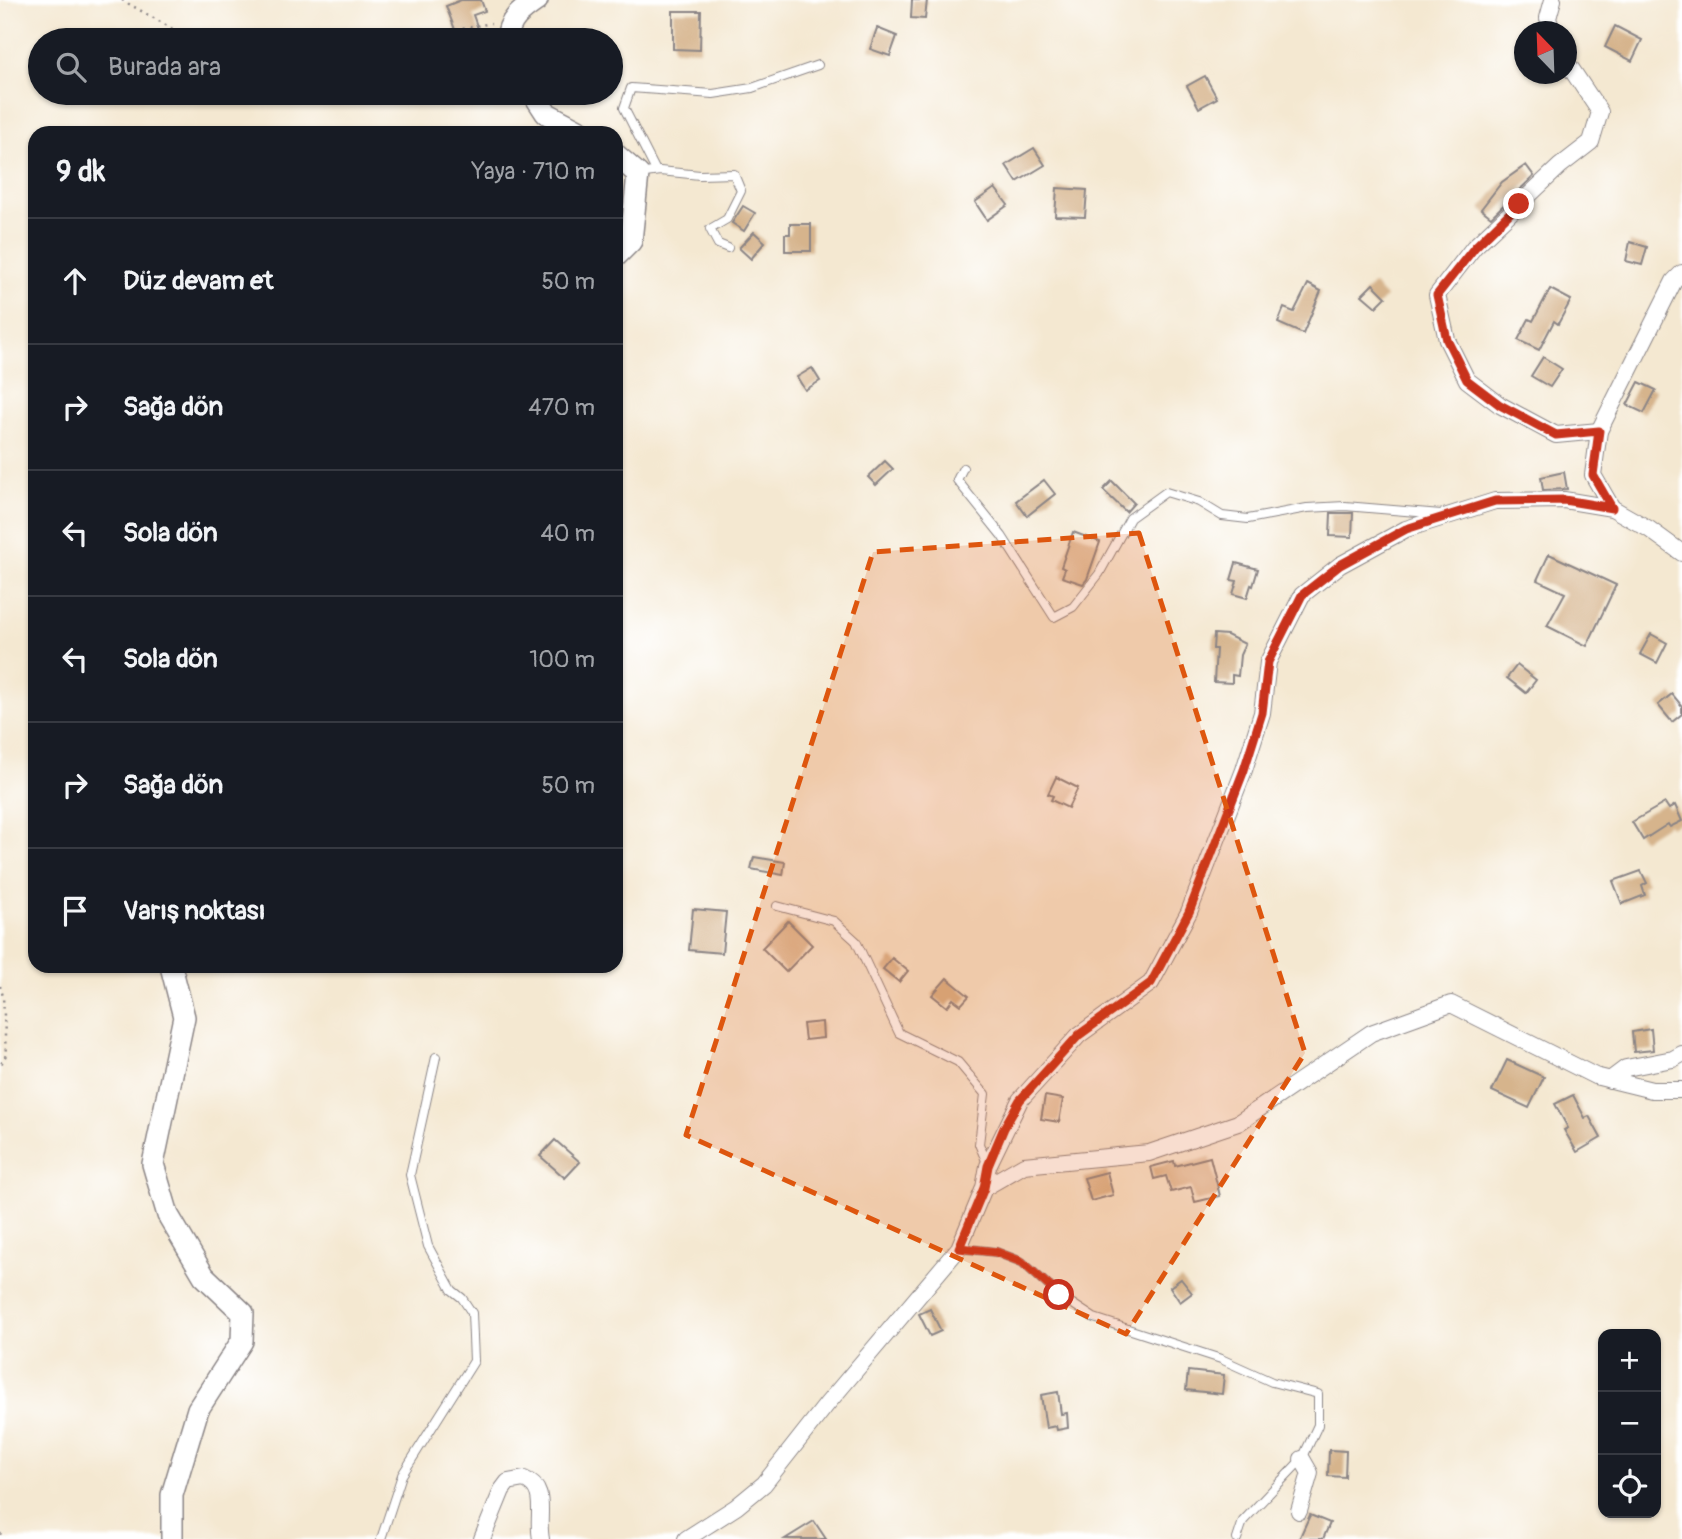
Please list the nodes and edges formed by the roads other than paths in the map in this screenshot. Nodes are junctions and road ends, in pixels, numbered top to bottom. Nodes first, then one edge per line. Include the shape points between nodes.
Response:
1 (537, 0) edge
2 (1552, 0) edge
3 (1549, 21) edge
4 (510, 28) edge
5 (818, 65) dead end
6 (1577, 78) edge
7 (541, 105) edge
8 (571, 126) edge
9 (623, 159) edge
10 (647, 172) junction
11 (729, 248) dead end
12 (623, 249) edge
13 (1682, 273) edge
14 (1599, 431) junction
15 (963, 468) dead end
16 (1612, 508) junction
17 (1451, 515) junction
18 (1682, 553) edge
19 (777, 906) dead end
20 (173, 973) edge
21 (1682, 1054) edge
22 (436, 1057) dead end
23 (1610, 1080) junction
24 (1682, 1090) edge
25 (988, 1166) junction
26 (984, 1188) junction
27 (959, 1248) junction
28 (1302, 1459) junction
29 (1299, 1511) dead end
30 (172, 1539) edge
31 (381, 1539) edge
32 (482, 1539) edge
33 (541, 1539) edge
34 (686, 1539) edge
35 (1237, 1539) edge

1 - 4 street via 521,11
2 - 3 street
5 - 10 lane via 752,88 713,94 631,88 624,108
6 - 14 street via 1600,112 1591,142 1475,247 1437,295 1447,340 1467,380 1500,405 1556,435
7 - 8 street via 546,113
9 - 10 street
10 - 11 lane via 734,174 741,191 727,219 710,229 718,244
10 - 12 street via 631,241
13 - 14 street
14 - 16 street via 1593,475
15 - 17 lane via 957,480 1002,536 1054,617 1073,607 1099,574 1130,518 1166,492 1199,502 1222,516 1248,519 1345,506
16 - 17 street via 1564,500 1495,501
16 - 18 street
17 - 25 street via 1406,529 1340,565 1302,595 1268,662 1262,713 1244,770 1189,912 1151,983 1079,1035 1020,1100
19 - 25 lane via 834,921 856,941 899,1033 958,1062 985,1094 979,1144
20 - 30 street via 184,1017 153,1164 168,1215 204,1276 243,1312 242,1341 198,1409 172,1495
21 - 23 street via 1626,1068
22 - 31 lane via 410,1175 428,1246 452,1290 472,1313 474,1361 402,1475
23 - 24 street via 1652,1090
23 - 26 street via 1451,1004 1371,1033 1238,1123 1149,1153 1024,1165
25 - 26 street
26 - 27 street
27 - 28 lane via 996,1252 1022,1262 1094,1318 1318,1394 1318,1424
27 - 34 street via 764,1484
28 - 29 street via 1310,1474
28 - 35 lane via 1243,1521
32 - 33 street via 502,1490 508,1482 524,1479 537,1488 540,1497

